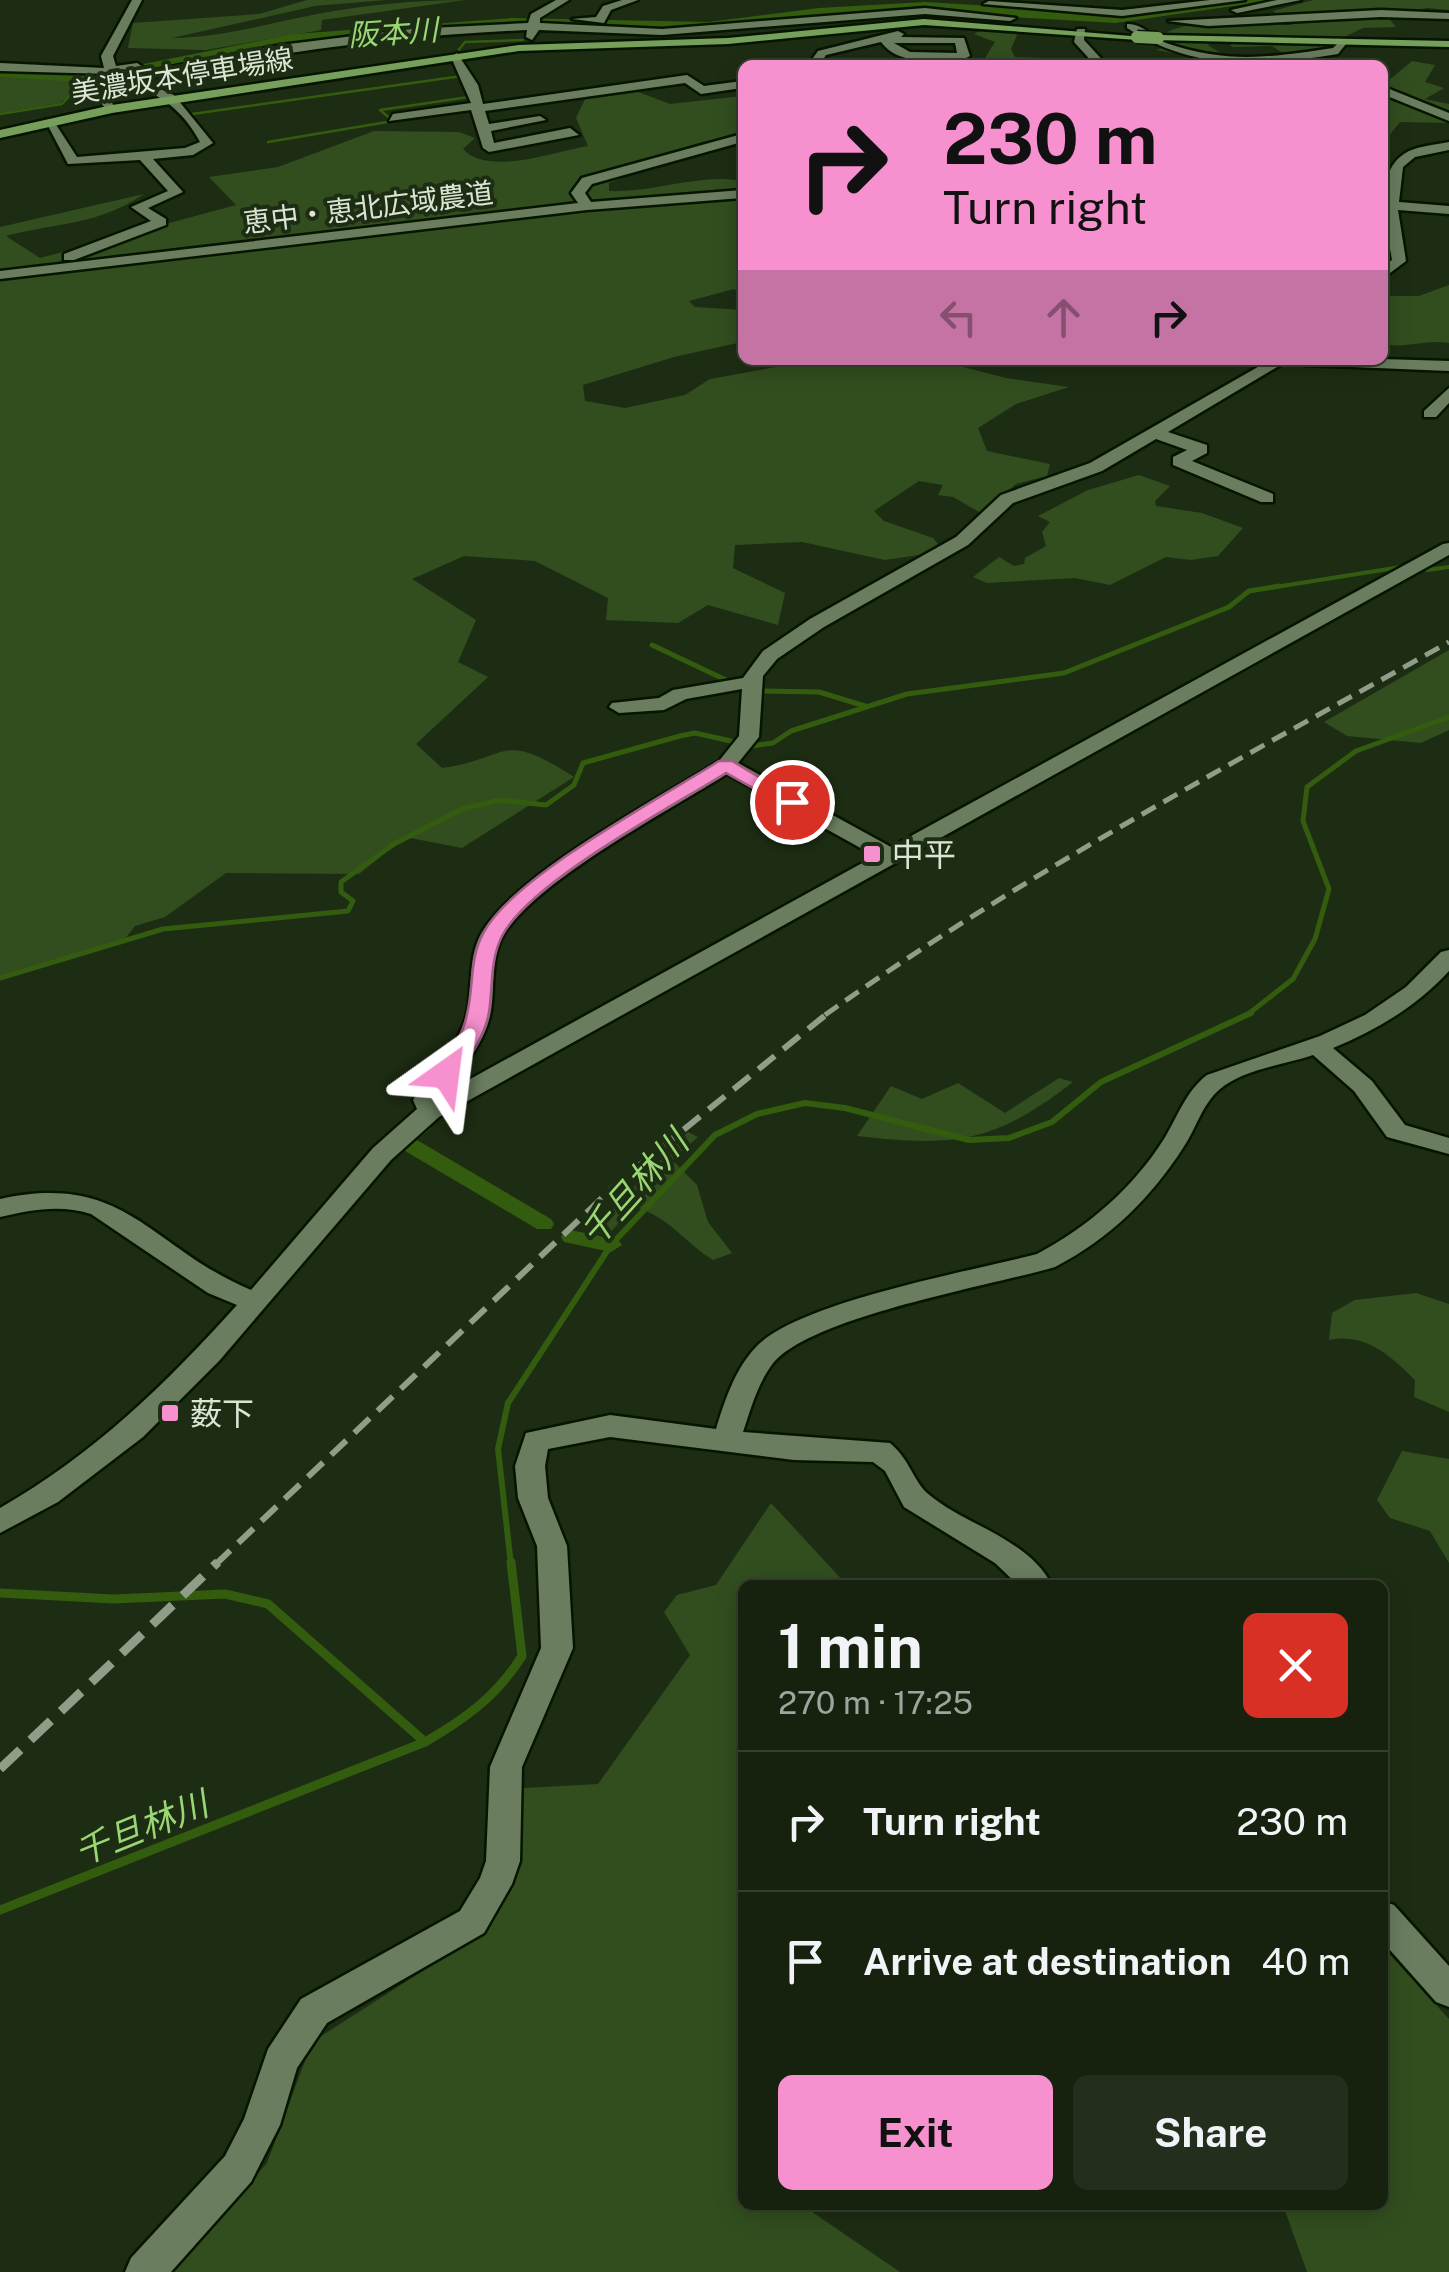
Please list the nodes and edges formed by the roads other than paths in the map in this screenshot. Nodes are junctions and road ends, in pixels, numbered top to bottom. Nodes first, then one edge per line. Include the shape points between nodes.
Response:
1 (137, 0) edge
2 (564, 0) edge
3 (633, 0) edge
4 (1085, 0) edge
5 (1240, 0) edge
6 (1296, 0) edge
7 (1100, 16) junction
8 (1449, 16) edge
9 (1122, 20) junction
10 (600, 21) junction
11 (1179, 21) junction
12 (533, 22) junction
13 (1006, 22) junction
14 (568, 23) junction
15 (971, 23) junction
16 (1081, 32) junction
17 (885, 40) junction
18 (1340, 44) junction
19 (1449, 44) edge
20 (532, 48) junction
21 (457, 57) junction
22 (817, 60) edge
23 (1096, 60) edge
24 (1235, 60) edge
25 (1281, 60) edge
26 (0, 67) edge
27 (702, 73) dead end
28 (120, 78) junction
29 (687, 78) junction
30 (738, 85) edge
31 (1388, 92) edge
32 (172, 100) junction
33 (476, 107) junction
34 (112, 110) junction
35 (1449, 117) edge
36 (393, 118) dead end
37 (540, 120) dead end
38 (49, 122) junction
39 (486, 128) junction
40 (570, 132) dead end
41 (0, 134) edge
42 (738, 139) edge
43 (1449, 146) edge
44 (142, 154) junction
45 (738, 194) edge
46 (1388, 205) edge
47 (587, 206) junction
48 (1449, 210) edge
49 (1388, 271) edge
50 (2, 275) edge
51 (1388, 363) edge
52 (1274, 365) edge
53 (1449, 366) edge
54 (1449, 393) edge
55 (1430, 414) dead end
56 (1157, 434) junction
57 (1268, 498) dead end
58 (1449, 548) edge
59 (751, 682) junction
60 (619, 707) dead end
61 (726, 765) junction
62 (891, 856) junction
63 (1449, 957) edge
64 (1318, 1047) junction
65 (430, 1111) junction
66 (1449, 1146) edge
67 (0, 1208) edge
68 (255, 1302) junction
69 (726, 1440) junction
70 (0, 1522) edge
71 (1032, 1580) edge
72 (1388, 1923) edge
73 (1449, 1991) edge
74 (145, 2272) edge

1 - 28 street via 106,56
2 - 12 street
3 - 10 street via 607,8
4 - 7 street
5 - 7 street
6 - 11 street
7 - 9 street
7 - 10 street via 940,4 686,23
7 - 13 street
8 - 11 street
9 - 11 street
9 - 24 street via 1163,46
10 - 14 street
12 - 14 street
12 - 20 street
12 - 28 street via 312,33
13 - 14 street via 925,11 662,32
13 - 15 main road, 美濃坂本停車場線
13 - 16 main road, 美濃坂本停車場線
15 - 17 street via 913,28
15 - 20 main road, 美濃坂本停車場線
16 - 18 main road, 美濃坂本停車場線, bridge
16 - 23 street via 1078,40
17 - 17 street via 898,54 964,56 960,40
17 - 22 street via 822,53
18 - 19 main road, 美濃坂本停車場線
18 - 25 street via 1338,51
20 - 21 main road, 美濃坂本停車場線
21 - 32 main road, 美濃坂本停車場線
21 - 33 street
26 - 28 street
27 - 29 street
28 - 32 street
28 - 34 street via 104,99
29 - 30 street via 701,90
29 - 33 street via 564,100
31 - 35 street
32 - 34 main road, 美濃坂本停車場線
32 - 44 street via 206,143 188,152
33 - 36 street
33 - 39 street
34 - 38 main road, 美濃坂本停車場線
37 - 39 street
38 - 41 main road, 美濃坂本停車場線
38 - 44 street via 72,161
39 - 40 street via 489,148
42 - 47 street via 587,182 578,194
43 - 46 street via 1411,154 1396,166
44 - 50 street via 176,192 138,207 161,222 157,226
45 - 47 street, 恵中・恵北広域農道
46 - 48 street
46 - 49 street via 1400,261
47 - 50 street, 恵中・恵北広域農道
51 - 53 street
52 - 56 street
54 - 55 street
56 - 57 street via 1201,449 1178,461
56 - 59 street via 1096,467 1007,499 962,541 794,637
58 - 62 street
59 - 60 street via 680,694 664,704
59 - 61 street via 749,737
61 - 62 street
61 - 65 street via 573,860 506,916 483,961 478,1016 463,1051 425,1100
62 - 65 street
63 - 64 street via 1408,1000
64 - 66 street via 1363,1086 1396,1131
64 - 69 street via 1217,1079 1129,1199 1072,1249 1046,1262 786,1333 750,1370
65 - 68 street via 378,1153
67 - 68 street via 35,1200 100,1208 217,1286
68 - 70 street via 147,1421 62,1488
69 - 71 street via 880,1451 896,1464 914,1499 1006,1556
69 - 74 street via 610,1426 536,1441 533,1498 552,1546 557,1648 506,1768 503,1860 495,1884 472,1922 314,2011 281,2061 261,2125 238,2169
72 - 73 street

